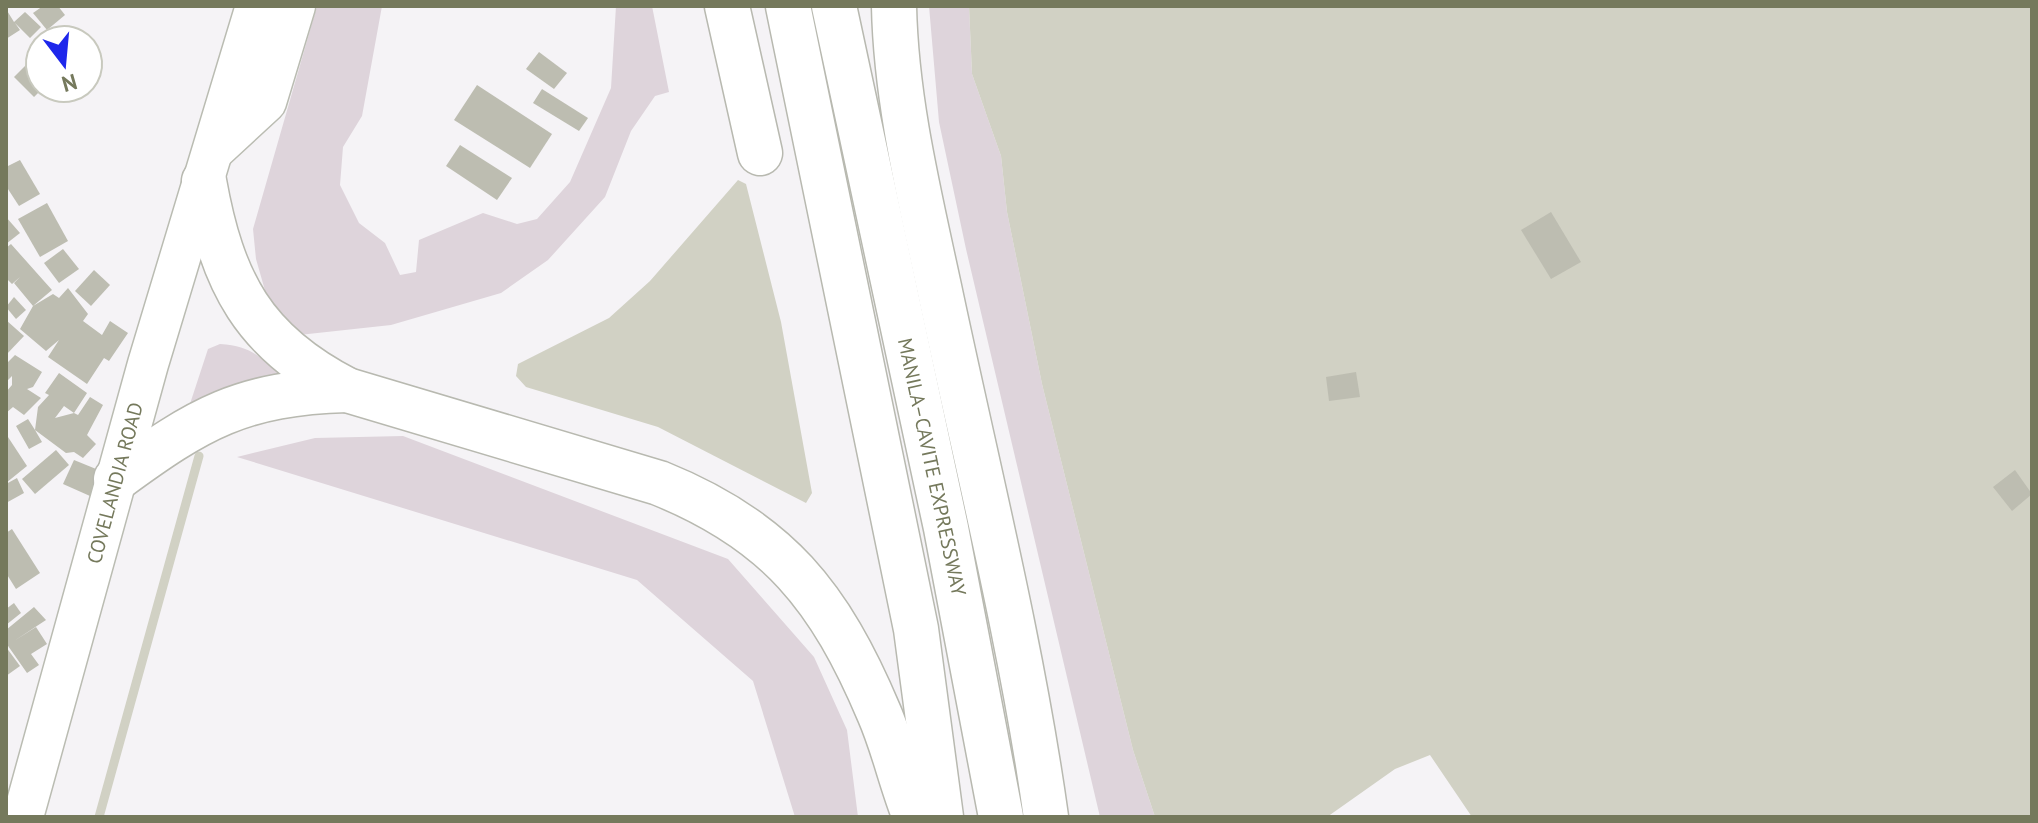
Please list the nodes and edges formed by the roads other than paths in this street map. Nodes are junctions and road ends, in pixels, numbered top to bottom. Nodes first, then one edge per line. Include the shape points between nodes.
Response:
1 (256, 6) edge
2 (295, 6) edge
3 (727, 6) edge
4 (788, 6) edge
5 (834, 6) edge
6 (892, 19) edge
7 (760, 153) dead end
8 (209, 165) junction
9 (347, 390) junction
10 (116, 479) junction
11 (23, 817) edge
12 (915, 817) edge
13 (941, 817) edge
14 (1001, 817) edge
15 (1046, 817) edge

1 - 8 main road, COVELANDIA ROAD
2 - 8 main road via 266,102
3 - 7 highway
4 - 13 highway via 916,629
5 - 14 highway, MANILA–CAVITE EXPRESSWAY via 946,528
6 - 15 highway via 908,142
8 - 9 highway via 221,257 252,315 297,360
8 - 10 main road, COVELANDIA ROAD
9 - 10 highway via 289,393 231,407
9 - 12 highway via 659,483 701,500 767,542 796,571 845,643 881,715
10 - 11 main road, COVELANDIA ROAD

